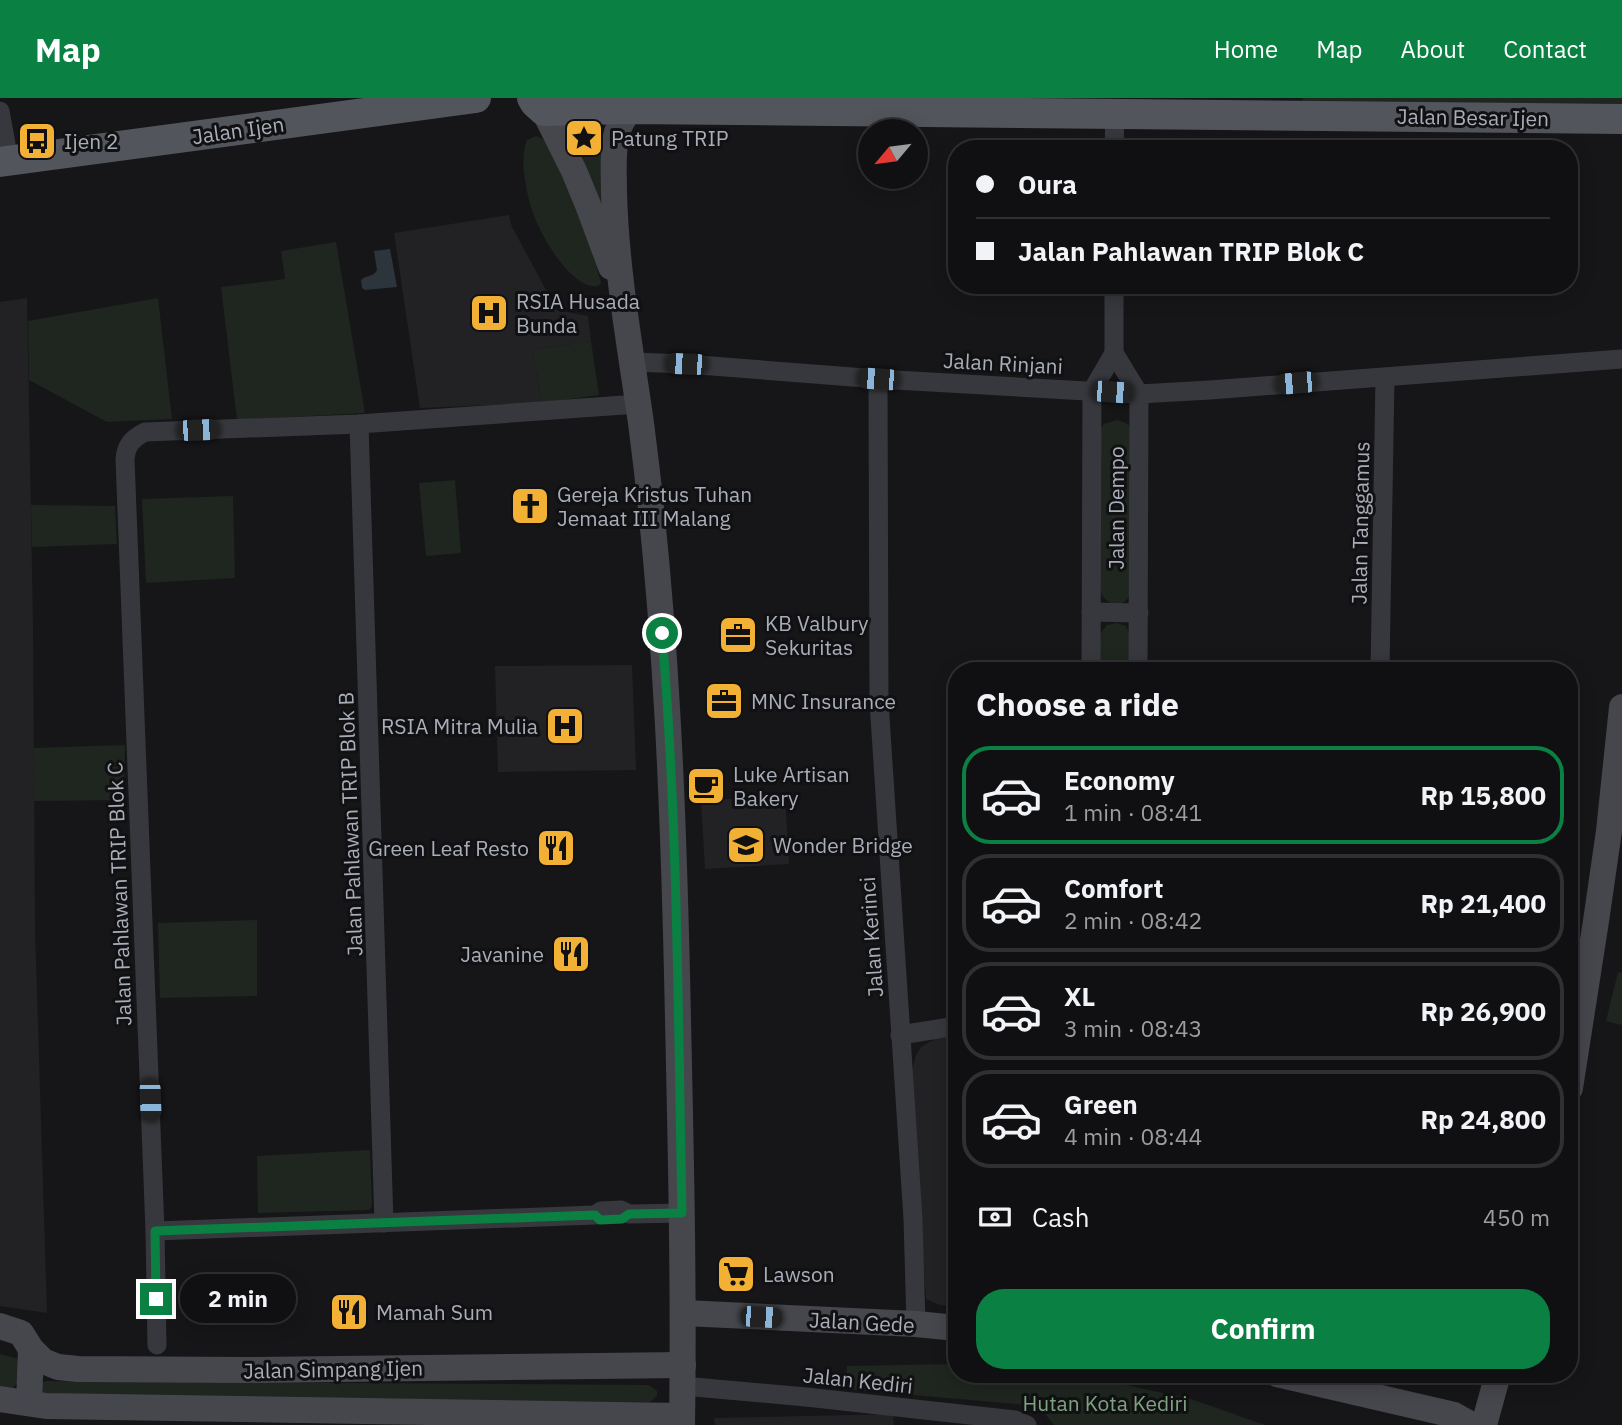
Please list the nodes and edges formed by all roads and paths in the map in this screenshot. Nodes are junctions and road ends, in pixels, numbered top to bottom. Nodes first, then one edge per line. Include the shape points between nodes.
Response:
1 (476, 98) edge
2 (538, 105) edge
3 (932, 105) edge
4 (1280, 107) edge
5 (630, 109) junction
6 (0, 111) edge
7 (1115, 114) junction
8 (1621, 120) edge
9 (1114, 140) edge
10 (4, 161) edge
11 (1114, 294) edge
12 (622, 298) junction
13 (1114, 353) junction
14 (1622, 359) edge
15 (632, 362) junction
16 (1385, 377) junction
17 (878, 379) junction
18 (1092, 391) junction
19 (1139, 394) junction
20 (638, 404) junction
21 (359, 424) junction
22 (1091, 612) junction
23 (1139, 613) junction
24 (1091, 662) edge
25 (1139, 662) edge
26 (1380, 662) edge
27 (1622, 707) edge
28 (1615, 832) edge
29 (948, 1027) edge
30 (900, 1035) junction
31 (1578, 1036) edge
32 (682, 1213) junction
33 (384, 1223) junction
34 (155, 1231) junction
35 (684, 1313) junction
36 (916, 1324) junction
37 (0, 1326) edge
38 (948, 1327) edge
39 (156, 1345) dead end
40 (31, 1349) junction
41 (683, 1375) junction
42 (1316, 1383) edge
43 (1496, 1383) edge
44 (0, 1399) edge
45 (29, 1404) junction
46 (292, 1418) edge
47 (682, 1421) edge
48 (1027, 1425) edge
49 (1472, 1425) edge
50 (1484, 1425) edge

1 - 10 main road, Jalan Ijen
2 - 5 main road, Jalan Besar Ijen
2 - 12 main road via 574,171
3 - 5 main road, Jalan Besar Ijen
3 - 7 main road, Jalan Besar Ijen
4 - 7 main road, Jalan Besar Ijen
4 - 8 main road, Jalan Besar Ijen
5 - 12 main road via 616,135 614,163
6 - 10 street
7 - 9 street
11 - 13 street
12 - 15 main road
13 - 18 street, Jalan Dempo
13 - 19 street
14 - 16 street, Jalan Rinjani
15 - 17 street, Jalan Rinjani
15 - 20 main road
16 - 19 street, Jalan Rinjani
16 - 26 street, Jalan Tanggamus
17 - 18 street, Jalan Rinjani
17 - 30 street, Jalan Kerinci via 879,702
18 - 19 street, Jalan Rinjani
18 - 22 street, Jalan Dempo
19 - 23 street, Jalan Dempo
20 - 21 street
20 - 32 main road via 672,779
21 - 33 street, Jalan Pahlawan TRIP Blok B
21 - 34 street, Jalan Pahlawan TRIP Blok C via 145,432 125,451
22 - 23 street
22 - 24 street, Jalan Dempo
23 - 25 street, Jalan Dempo
27 - 28 main road
28 - 31 main road
29 - 30 street
30 - 36 street, Jalan Kerinci
32 - 33 street via 629,1214 600,1220 595,1215
32 - 35 main road
33 - 34 street
34 - 39 street, Jalan Pahlawan TRIP Blok C
35 - 36 main road, Jalan Gede
35 - 41 main road
36 - 38 main road, Jalan Gede
37 - 40 main road, Jalan Simpang Ijen via 21,1333
40 - 41 main road, Jalan Simpang Ijen via 43,1361 78,1369
40 - 45 main road
41 - 47 main road
41 - 48 street, Jalan Kediri
42 - 49 main road via 1454,1415
43 - 50 main road
44 - 45 main road
45 - 46 main road
46 - 47 main road

